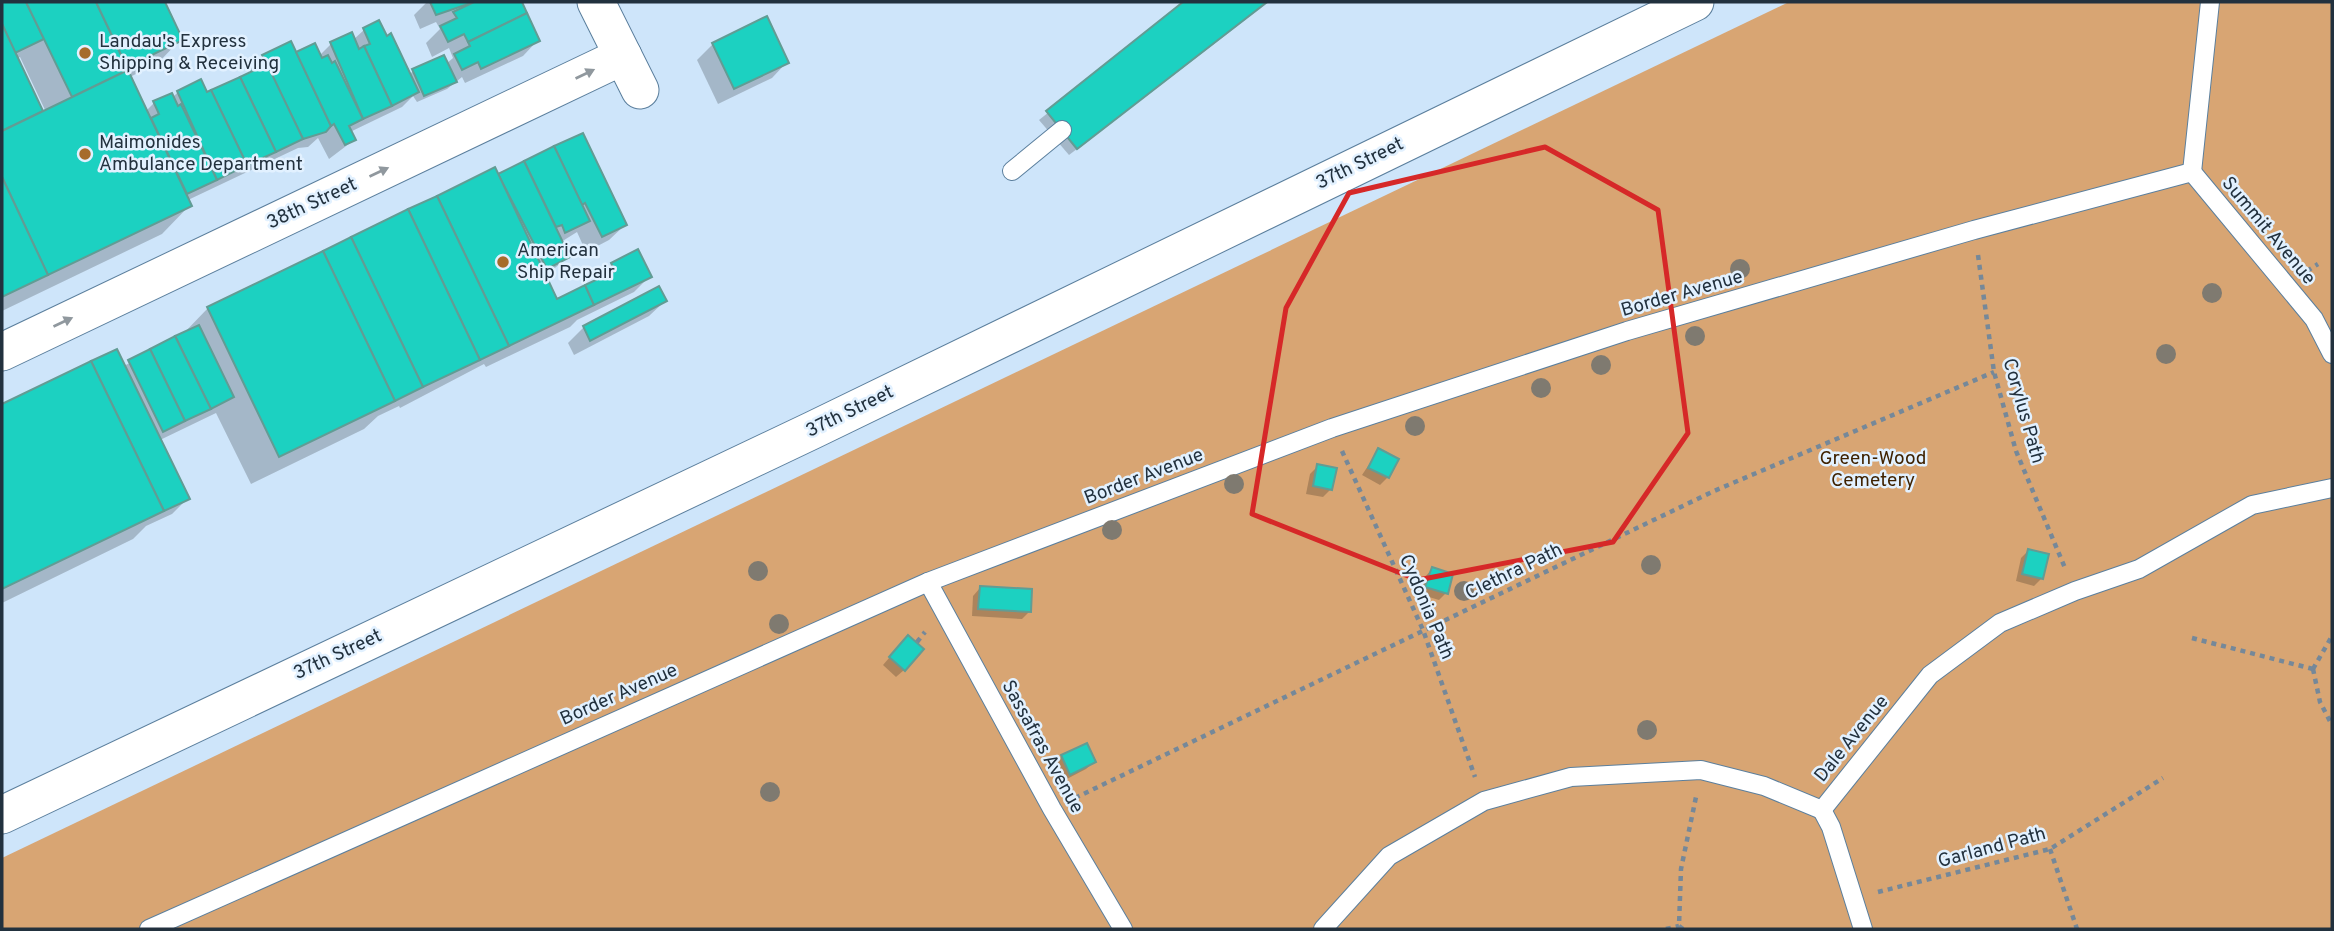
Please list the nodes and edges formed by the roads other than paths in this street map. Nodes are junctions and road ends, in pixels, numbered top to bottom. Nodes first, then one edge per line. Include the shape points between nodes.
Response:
1 (596, 2) edge
2 (1695, 2) edge
3 (2210, 2) edge
4 (623, 55) junction
5 (640, 90) dead end
6 (1062, 130) dead end
7 (1012, 171) dead end
8 (2192, 172) junction
9 (2, 352) edge
10 (2332, 354) edge
11 (2332, 488) edge
12 (928, 582) junction
13 (1822, 810) junction
14 (2, 815) edge
15 (149, 929) edge
16 (1123, 929) edge
17 (1322, 929) edge
18 (1863, 929) edge

1 - 4 street
2 - 14 street, 37th Street via 813,430
3 - 8 lane
4 - 5 street
9 -> 4 street, 38th Street
6 - 7 lane
8 - 10 lane, Summit Avenue via 2314,319
8 - 12 lane, Border Avenue via 1628,331 1332,428
11 - 13 lane, Dale Avenue via 2252,505 2139,569 2000,623 1930,675
12 - 15 lane, Border Avenue
12 - 16 lane, Sassafras Avenue
13 - 17 lane, Dale Avenue via 1764,786 1701,770 1571,777 1484,801 1389,856
13 - 18 lane

